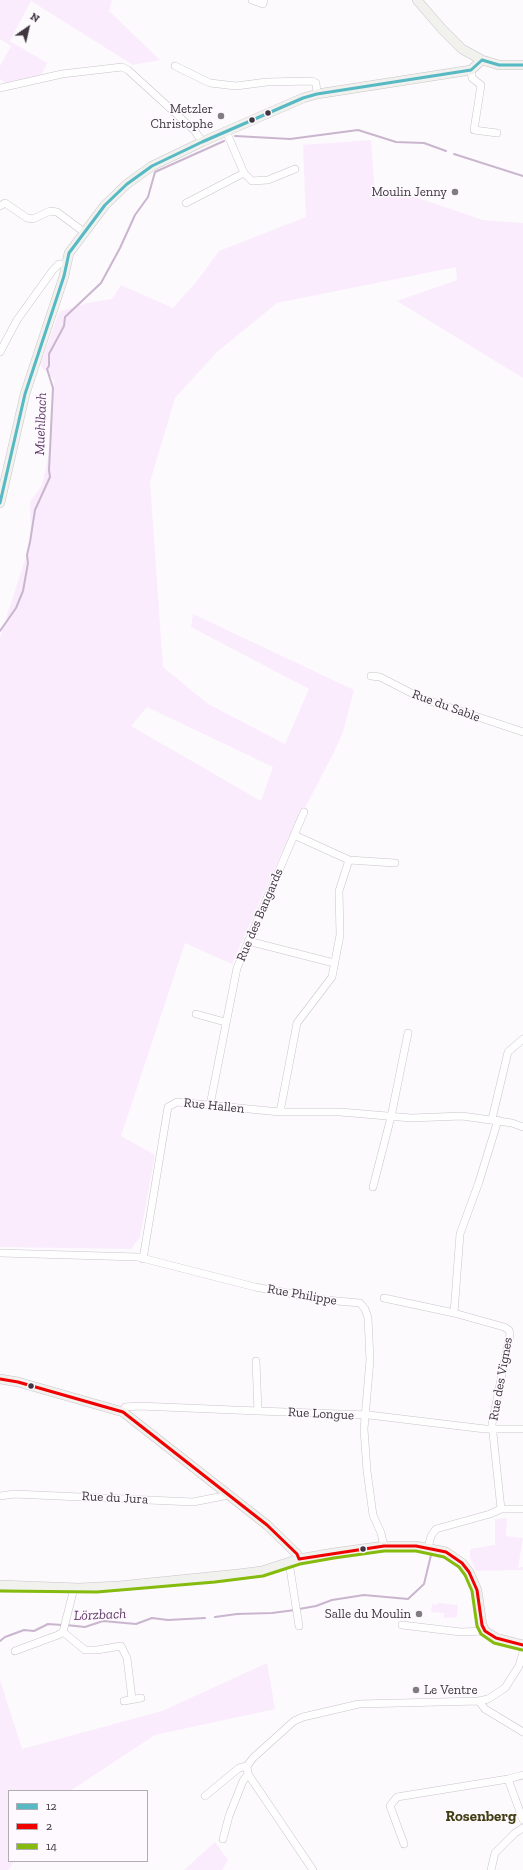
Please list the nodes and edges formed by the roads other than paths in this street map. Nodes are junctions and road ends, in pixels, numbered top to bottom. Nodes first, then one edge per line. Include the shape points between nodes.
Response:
1 (252, 0) edge
2 (264, 0) edge
3 (417, 0) edge
4 (482, 60) junction
5 (523, 65) edge
6 (175, 66) dead end
7 (471, 70) junction
8 (0, 88) edge
9 (317, 94) junction
10 (226, 131) junction
11 (496, 133) dead end
12 (202, 142) junction
13 (295, 169) dead end
14 (244, 173) junction
15 (2, 202) edge
16 (186, 203) dead end
17 (84, 232) junction
18 (66, 264) junction
19 (0, 352) edge
20 (0, 503) edge
21 (371, 676) dead end
22 (523, 732) edge
23 (304, 812) dead end
24 (294, 836) junction
25 (349, 860) junction
26 (395, 863) dead end
27 (248, 941) junction
28 (334, 963) junction
29 (196, 1014) dead end
30 (225, 1022) junction
31 (408, 1033) dead end
32 (523, 1039) edge
33 (210, 1105) junction
34 (280, 1112) junction
35 (391, 1117) junction
36 (495, 1120) junction
37 (523, 1127) edge
38 (373, 1187) dead end
39 (0, 1253) edge
40 (143, 1259) junction
41 (384, 1298) dead end
42 (454, 1313) junction
43 (256, 1361) dead end
44 (0, 1379) edge
45 (258, 1411) junction
46 (123, 1412) junction
47 (366, 1415) junction
48 (523, 1428) edge
49 (492, 1429) junction
50 (229, 1495) junction
51 (0, 1496) edge
52 (501, 1510) junction
53 (523, 1510) edge
54 (384, 1546) junction
55 (428, 1548) junction
56 (299, 1558) junction
57 (289, 1562) junction
58 (1, 1585) edge
59 (74, 1588) junction
60 (402, 1625) dead end
61 (299, 1626) dead end
62 (485, 1631) junction
63 (63, 1632) junction
64 (523, 1645) edge
65 (15, 1650) dead end
66 (523, 1652) edge
67 (141, 1698) dead end
68 (132, 1699) junction
69 (124, 1701) dead end
70 (479, 1701) junction
71 (523, 1732) edge
72 (247, 1766) junction
73 (248, 1774) junction
74 (523, 1775) edge
75 (508, 1780) junction
76 (205, 1796) dead end
77 (523, 1820) edge
78 (523, 1828) edge
79 (223, 1839) dead end
80 (404, 1844) dead end
81 (313, 1870) edge
82 (491, 1870) edge

1 - 2 street via 262,4
3 - 4 street via 462,49
4 - 5 street
4 - 7 street
6 - 9 street via 210,83 236,86 312,81 316,83
7 - 9 street
7 - 11 street via 472,78 481,85 474,130
8 - 12 street via 62,74 122,67 195,131
9 - 10 street
10 - 12 street
10 - 14 street
12 - 17 street via 152,166 127,184 105,205
13 - 14 street via 268,180 252,181
14 - 16 street
15 - 17 street via 27,218 33,219 50,211 57,212
17 - 18 street via 70,251
18 - 19 street via 59,264 52,270 17,320
18 - 20 street via 25,394
21 - 22 street, Rue du Sable via 421,698
23 - 24 street, Rue des Bangards
24 - 25 street
24 - 27 street, Rue des Bangards
25 - 26 street
25 - 28 street via 339,891 340,934
27 - 28 street
27 - 30 street, Rue des Bangards via 237,968
28 - 34 street via 332,977 297,1023
29 - 30 street
30 - 33 street, Rue des Bangards
31 - 35 street
32 - 36 street via 508,1052
33 - 34 street, Rue Hallen
33 - 40 street, Rue Hallen via 177,1102 168,1107
34 - 35 street, Rue Hallen via 340,1112
35 - 36 street, Rue Hallen via 462,1116
35 - 38 street
36 - 37 street, Rue Hallen
36 - 42 street via 479,1182 460,1234
39 - 40 street, Rue Philippe
40 - 47 street, Rue Philippe via 255,1287 326,1300 360,1303 368,1318 370,1353
41 - 42 street, Rue des Vignes
42 - 49 street, Rue des Vignes via 509,1330
43 - 45 street
44 - 46 street
45 - 46 street, Rue Longue via 125,1406
45 - 47 street, Rue Longue
46 - 50 street
47 - 49 street, Rue Longue
47 - 54 street, Rue Philippe via 364,1429 369,1496
48 - 49 street, Rue Longue
49 - 52 street, Rue des Vignes
50 - 51 street, Rue du Jura via 193,1502 22,1494
50 - 56 street via 267,1525
52 - 53 street
52 - 55 street via 436,1529
54 - 55 street
54 - 56 street
55 - 62 street via 453,1555 469,1572 477,1590
56 - 57 street
57 - 59 street via 238,1574
57 - 61 street
58 - 59 street
59 - 63 street
60 - 62 street via 461,1632
62 - 64 street via 496,1638
63 - 65 street
63 - 68 street via 85,1650 121,1646 127,1658
66 - 70 street via 519,1666 500,1693
67 - 68 street
68 - 69 street
70 - 71 street via 484,1709
70 - 72 street via 359,1704 303,1717 294,1721
72 - 73 street
72 - 76 street via 239,1768
73 - 79 street via 229,1816
73 - 81 street
74 - 75 street
75 - 77 street
75 - 80 street via 397,1797 390,1806
78 - 82 street via 515,1832 495,1853

